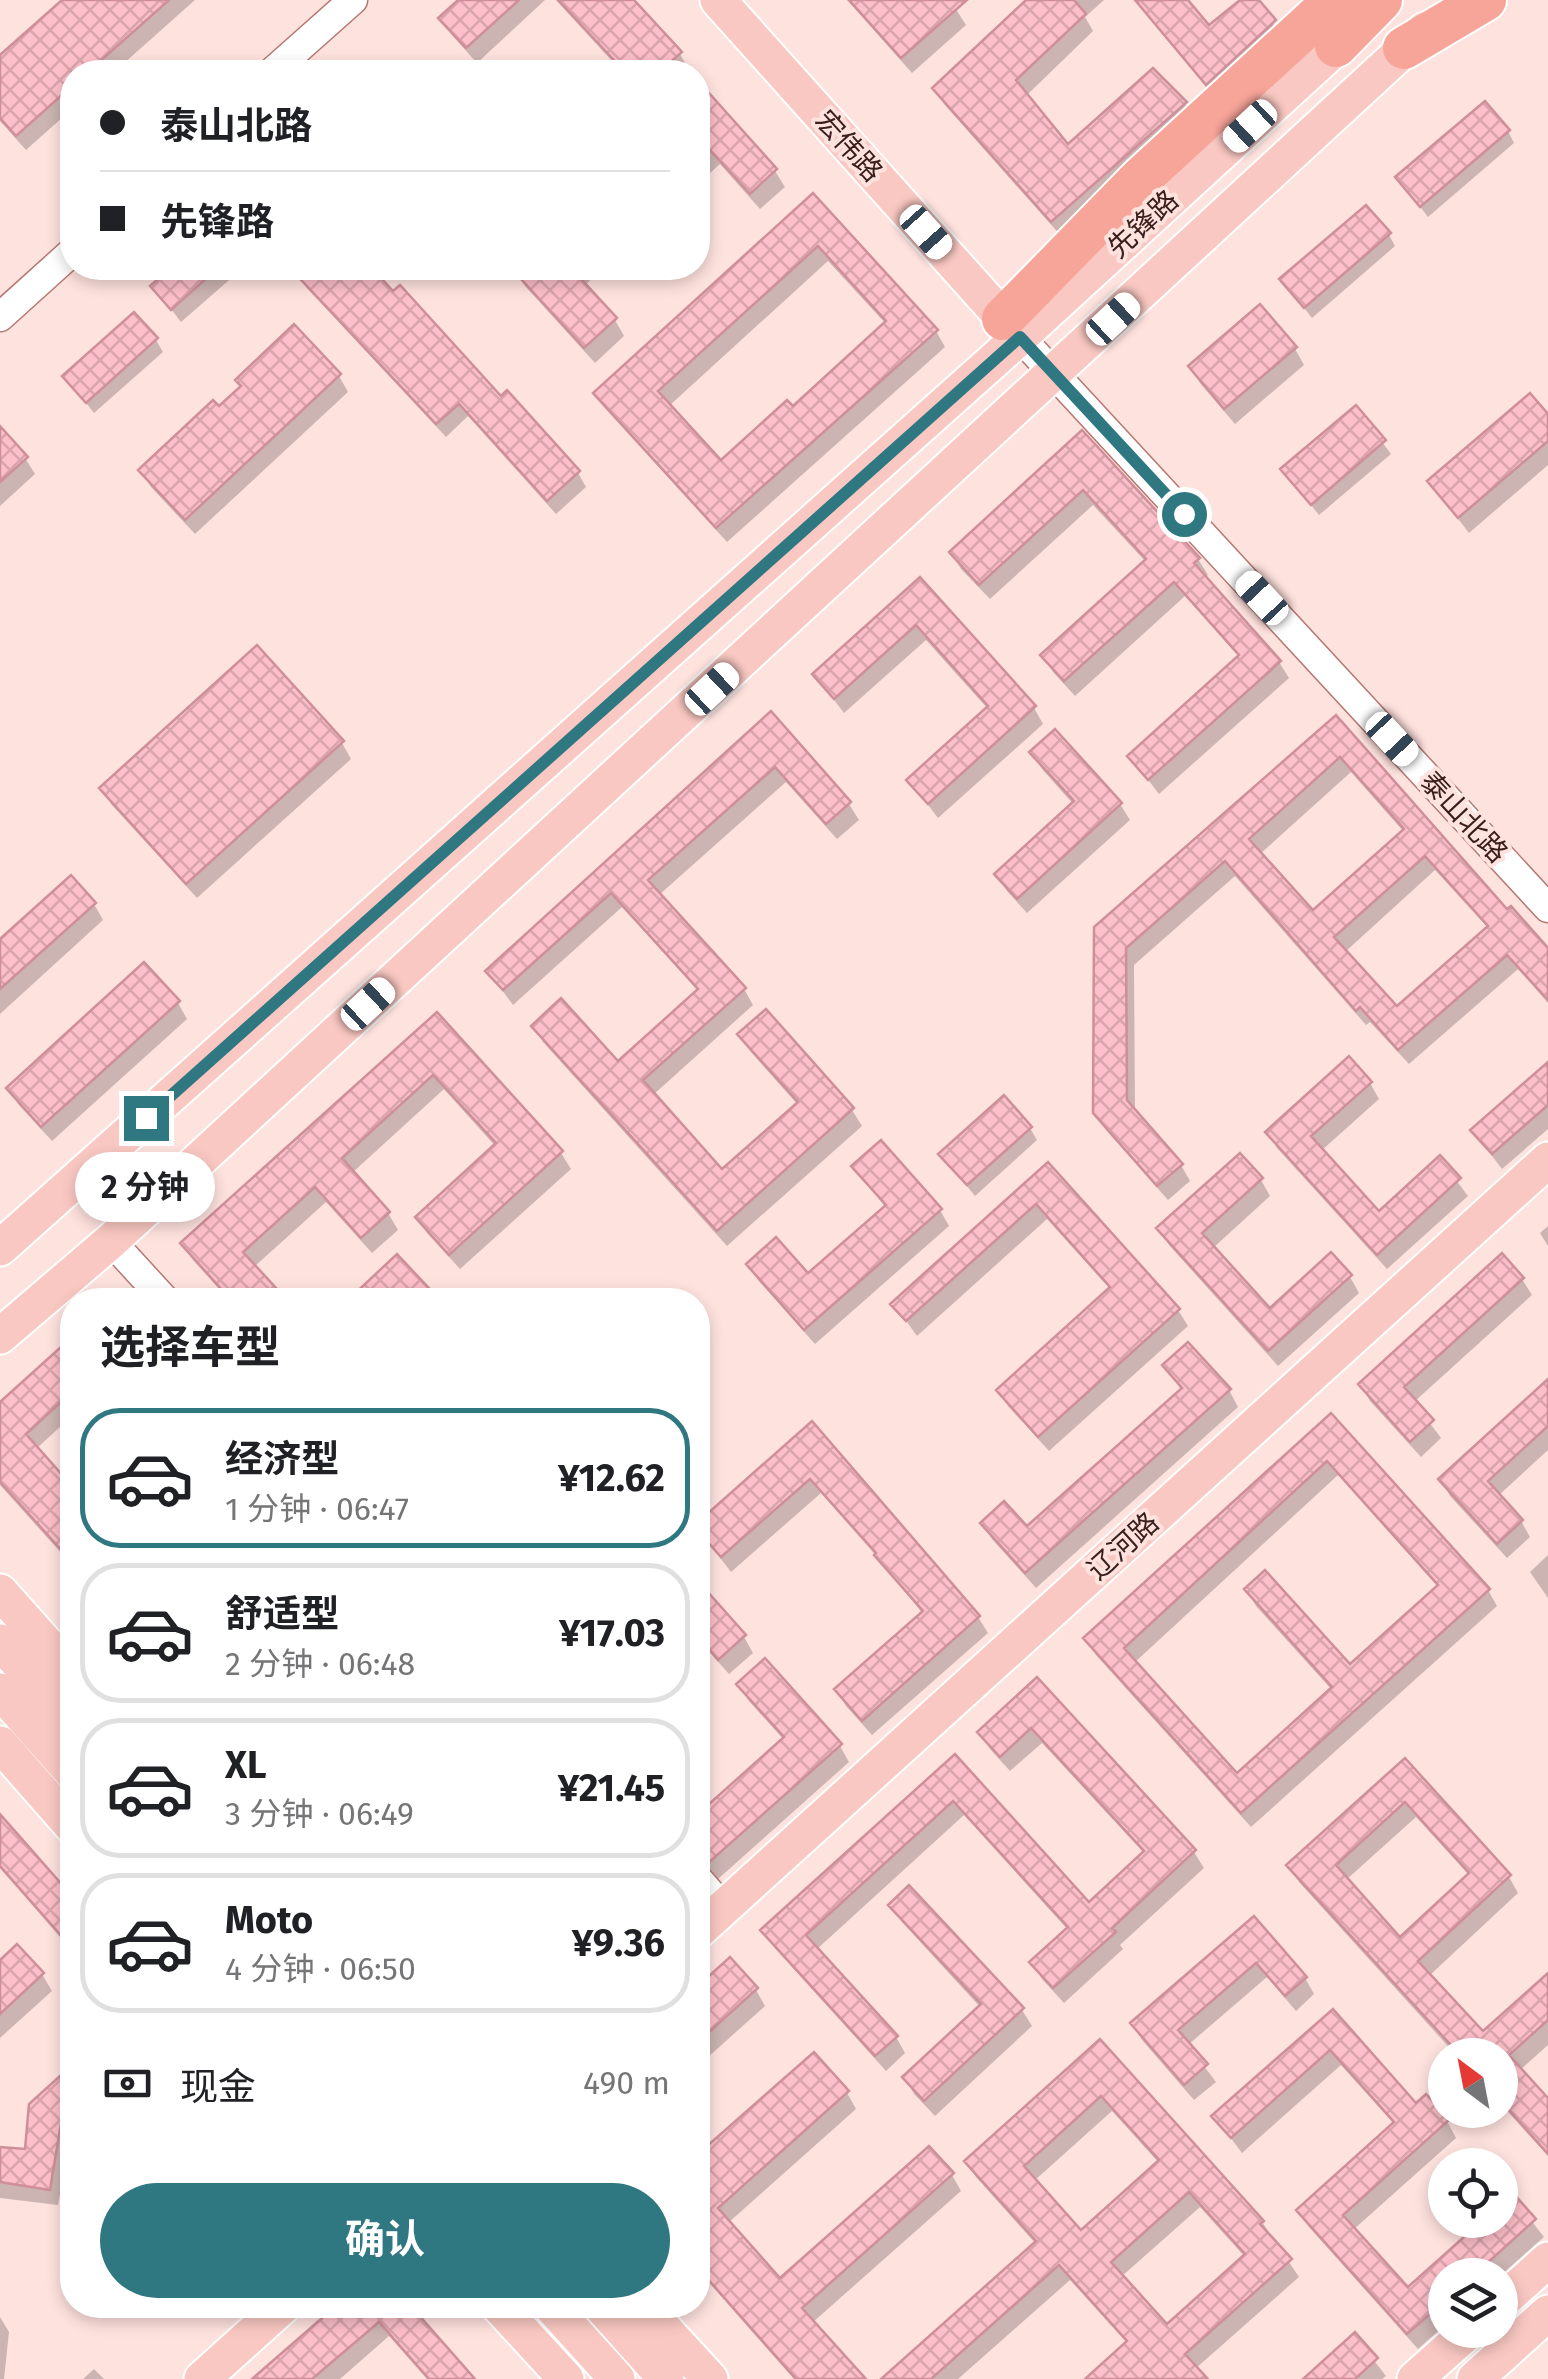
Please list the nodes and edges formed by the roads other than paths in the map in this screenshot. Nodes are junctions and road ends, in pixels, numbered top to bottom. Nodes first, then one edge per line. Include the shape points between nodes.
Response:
1 (353, 0) edge
2 (718, 0) edge
3 (1335, 0) edge
4 (1381, 0) edge
5 (1391, 0) edge
6 (1460, 0) edge
7 (1484, 0) edge
8 (1336, 46) junction
9 (1404, 48) junction
10 (286, 60) edge
11 (60, 263) edge
12 (0, 317) edge
13 (1012, 328) junction
14 (1054, 374) junction
15 (1548, 908) edge
16 (1548, 1141) edge
17 (1548, 1160) edge
18 (111, 1240) junction
19 (0, 1248) edge
20 (155, 1288) edge
21 (0, 1336) edge
22 (0, 1592) edge
23 (0, 1642) edge
24 (60, 1660) edge
25 (0, 1691) edge
26 (60, 1709) edge
27 (0, 1744) edge
28 (60, 1758) edge
29 (60, 1812) edge
30 (710, 1887) edge
31 (710, 1920) edge
32 (1548, 2260) edge
33 (1518, 2287) edge
34 (1548, 2313) edge
35 (249, 2318) edge
36 (270, 2318) edge
37 (510, 2318) edge
38 (562, 2318) edge
39 (612, 2318) edge
40 (654, 2318) edge
41 (1450, 2348) edge
42 (181, 2379) edge
43 (202, 2379) edge
44 (566, 2379) edge
45 (617, 2379) edge
46 (666, 2379) edge
47 (710, 2379) edge
48 (1415, 2379) edge
49 (1475, 2379) edge

1 - 10 street
2 - 13 main road, 宏伟路
3 - 13 highway via 1140,179
4 - 8 highway
5 - 8 main road, 先锋路
6 - 9 main road
7 - 9 highway
8 - 13 main road, 先锋路
9 - 14 main road
11 - 12 street
13 - 14 street, 泰山北路
13 - 19 main road, 先锋路
14 - 15 street, 泰山北路
14 - 18 main road
16 - 30 main road, 辽河路
17 - 31 main road, 辽河路
18 - 20 street
18 - 21 main road
22 - 24 main road
23 - 26 main road
25 - 28 main road
27 - 29 main road
32 - 33 main road
34 - 49 main road
35 - 42 main road
36 - 43 main road
37 - 44 main road
38 - 45 main road
39 - 46 main road
40 - 47 main road
41 - 48 main road

